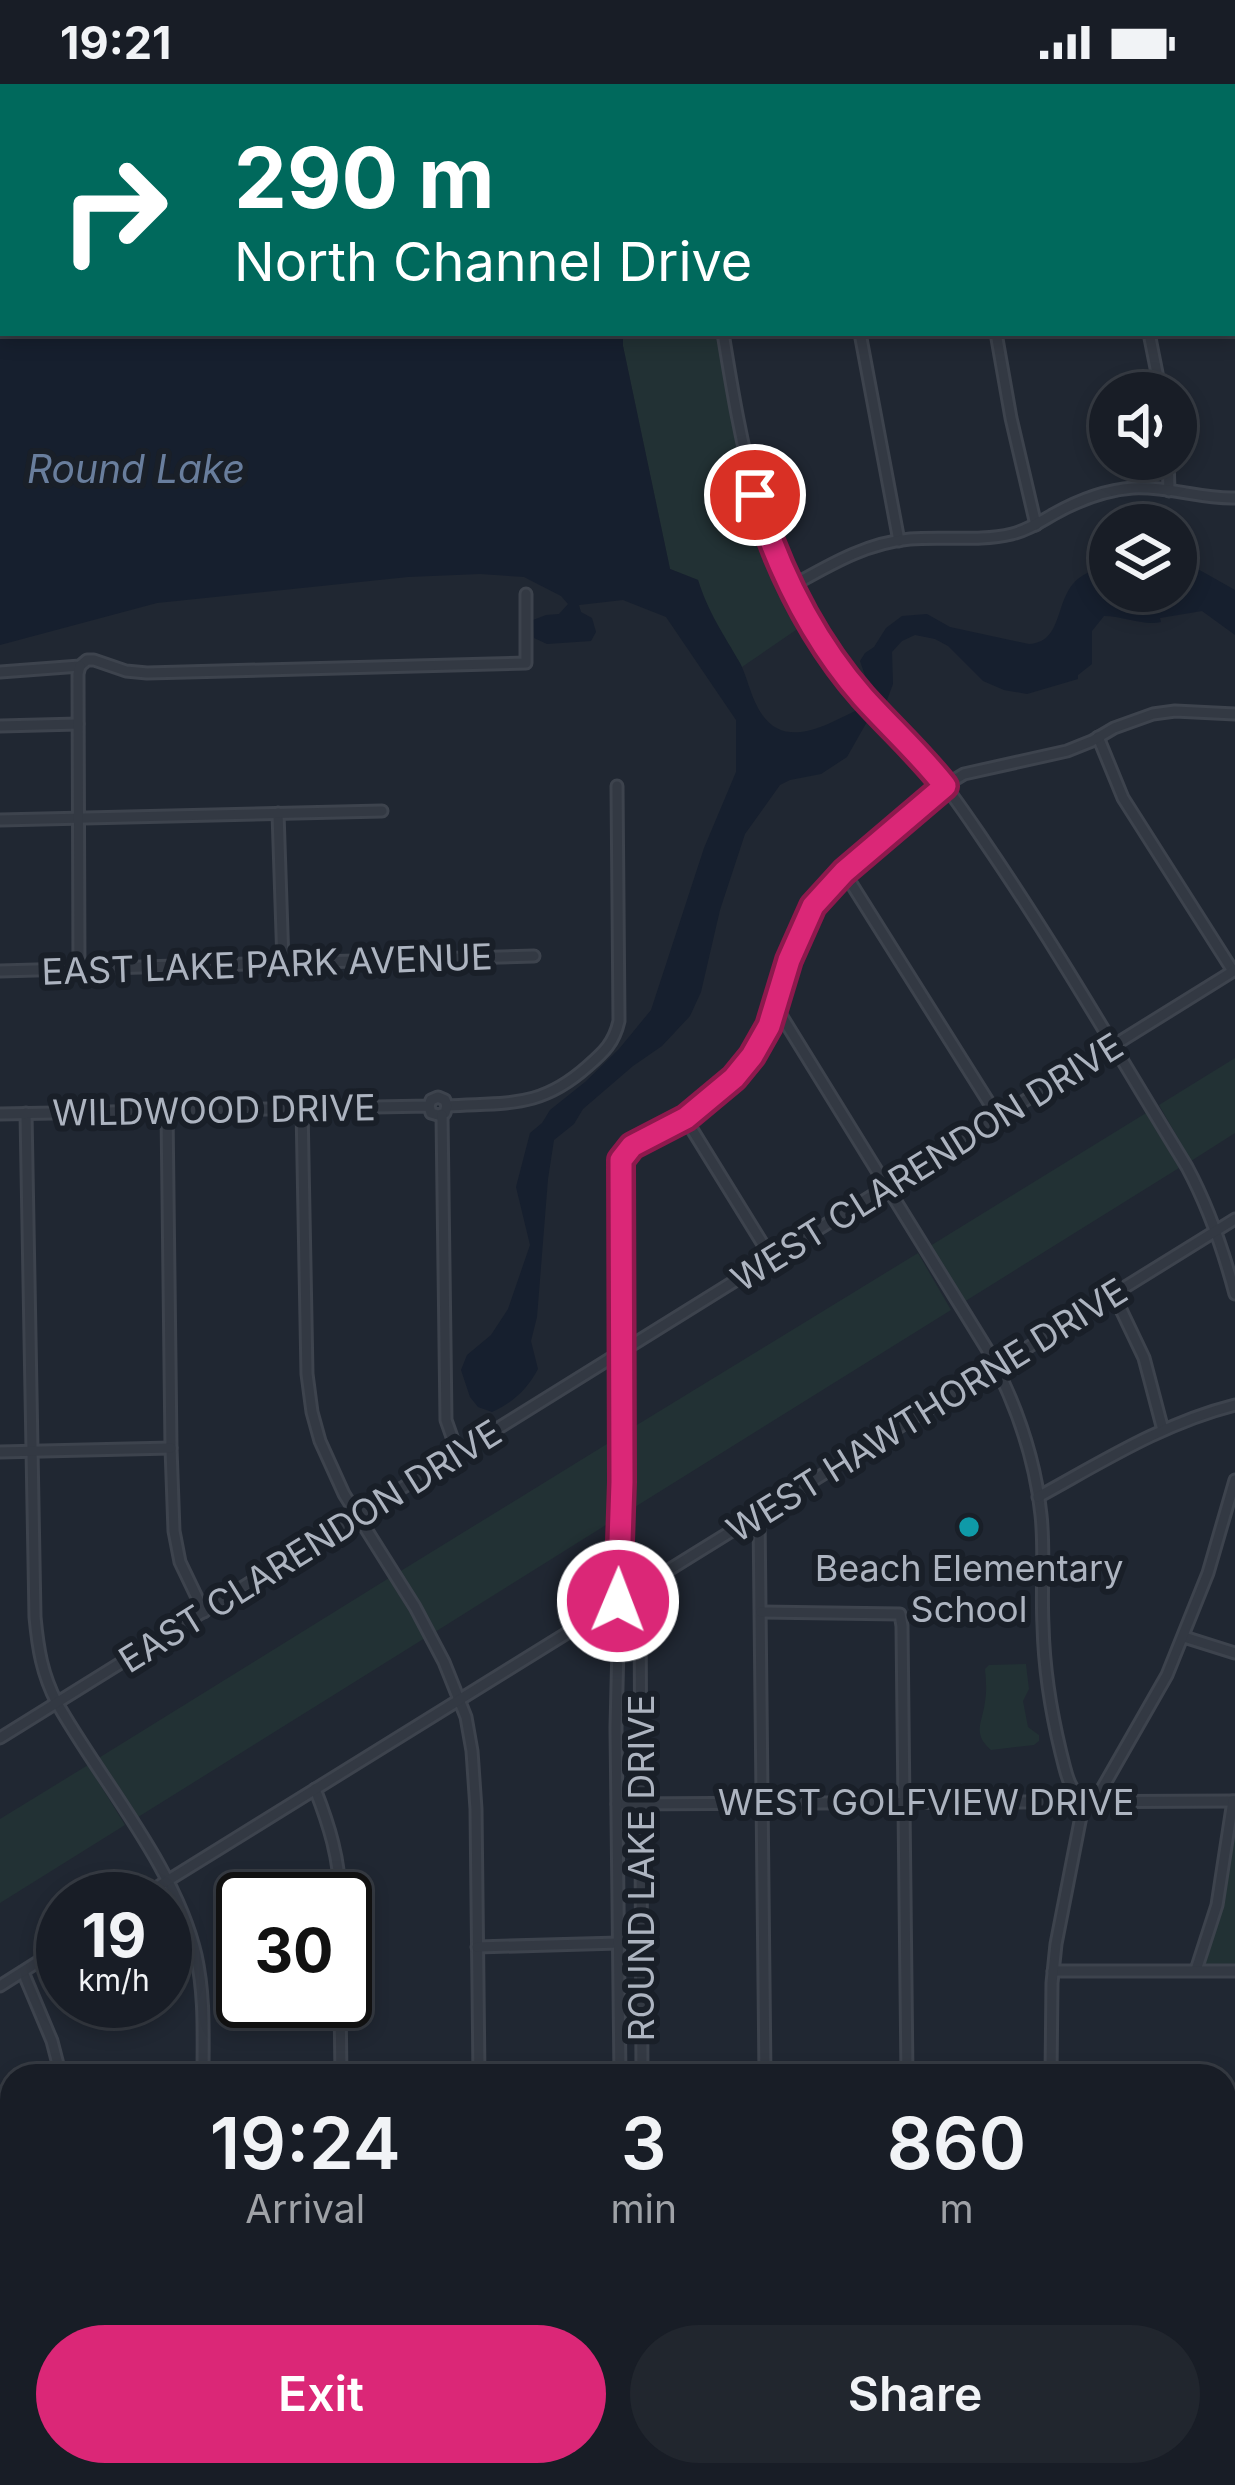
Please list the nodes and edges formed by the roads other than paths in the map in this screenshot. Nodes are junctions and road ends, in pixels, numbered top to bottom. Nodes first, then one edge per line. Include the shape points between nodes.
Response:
1 (724, 336) edge
2 (861, 336) edge
3 (997, 336) edge
4 (1151, 336) edge
5 (1157, 372) edge
6 (1169, 480) edge
7 (1169, 491) junction
8 (1235, 498) edge
9 (1036, 525) junction
10 (899, 541) junction
11 (790, 587) junction
12 (526, 594) dead end
13 (80, 666) junction
14 (0, 672) edge
15 (1235, 714) edge
16 (78, 724) junction
17 (0, 726) edge
18 (1098, 737) junction
19 (617, 785) dead end
20 (945, 786) junction
21 (382, 811) dead end
22 (278, 813) junction
23 (79, 818) junction
24 (0, 820) edge
25 (844, 872) junction
26 (534, 956) dead end
27 (284, 963) junction
28 (79, 970) junction
29 (0, 971) edge
30 (1234, 971) edge
31 (776, 1007) junction
32 (1113, 1046) junction
33 (302, 1107) junction
34 (444, 1110) junction
35 (167, 1111) junction
36 (26, 1113) junction
37 (0, 1114) edge
38 (686, 1118) junction
39 (998, 1118) junction
40 (885, 1188) junction
41 (1235, 1220) edge
42 (1217, 1231) junction
43 (772, 1258) junction
44 (1114, 1294) junction
45 (1235, 1294) edge
46 (620, 1353) junction
47 (996, 1367) junction
48 (1235, 1406) edge
49 (1163, 1430) junction
50 (171, 1448) junction
51 (32, 1451) junction
52 (0, 1452) edge
53 (458, 1454) junction
54 (1235, 1480) edge
55 (1038, 1497) junction
56 (759, 1514) junction
57 (358, 1517) junction
58 (640, 1588) junction
59 (618, 1601) junction
60 (204, 1612) junction
61 (761, 1612) junction
62 (1184, 1636) junction
63 (1235, 1653) edge
64 (459, 1700) junction
65 (57, 1703) junction
66 (0, 1738) edge
67 (315, 1789) junction
68 (1084, 1801) junction
69 (1234, 1801) edge
70 (904, 1802) junction
71 (761, 1803) junction
72 (616, 1804) junction
73 (641, 1804) junction
74 (160, 1872) edge
75 (181, 1872) edge
76 (338, 1872) edge
77 (192, 1943) edge
78 (619, 1943) junction
79 (477, 1947) junction
80 (36, 1964) edge
81 (1196, 1970) junction
82 (1235, 1970) edge
83 (1053, 1971) junction
84 (23, 1972) junction
85 (0, 1986) edge
86 (340, 2028) edge
87 (58, 2064) edge
88 (203, 2064) edge
89 (341, 2064) edge
90 (478, 2064) edge
91 (620, 2064) edge
92 (642, 2064) edge
93 (765, 2064) edge
94 (907, 2064) edge
95 (1052, 2064) edge

1 - 11 street via 747,470
2 - 10 street
3 - 9 street
4 - 5 street
6 - 7 street
7 - 8 street
7 - 9 street via 1110,491
9 - 10 street via 1005,536
10 - 11 street via 866,548
11 - 20 street via 824,646
12 - 13 street via 526,663 147,673 94,660
13 - 14 street
13 - 16 street
15 - 18 street via 1153,714
16 - 17 street
16 - 23 street
18 - 20 street
18 - 30 street via 1123,798
19 - 34 street, WILDWOOD DRIVE via 616,1036 553,1093
20 - 25 street
20 - 32 street
21 - 22 street
22 - 23 street
22 - 27 street
23 - 24 street
23 - 28 street
25 - 31 street via 800,930
25 - 39 street
26 - 27 street, EAST LAKE PARK AVENUE
27 - 28 street, EAST LAKE PARK AVENUE
28 - 29 street, EAST LAKE PARK AVENUE
30 - 32 street, WEST CLARENDON DRIVE
31 - 38 street via 752,1056
31 - 40 street
32 - 39 street, WEST CLARENDON DRIVE
32 - 42 street
33 - 34 street, WILDWOOD DRIVE via 429,1106 438,1097
33 - 35 street, WILDWOOD DRIVE
33 - 57 street via 312,1412
34 - 53 street via 446,1420
35 - 36 street, WILDWOOD DRIVE
35 - 50 street
36 - 37 street, WILDWOOD DRIVE
36 - 51 street
38 - 43 street
38 - 46 street via 623,1157
39 - 40 street, WEST CLARENDON DRIVE
40 - 43 street, WEST CLARENDON DRIVE
40 - 47 street
41 - 42 street, WEST HAWTHORNE DRIVE
42 - 44 street, WEST HAWTHORNE DRIVE
42 - 45 street
43 - 46 street, WEST CLARENDON DRIVE
44 - 47 street, WEST HAWTHORNE DRIVE
44 - 49 street via 1144,1358
46 - 53 street, EAST CLARENDON DRIVE
46 - 59 street
47 - 55 street via 1023,1429
47 - 56 street, WEST HAWTHORNE DRIVE
48 - 49 street
49 - 55 street
50 - 51 street
50 - 60 street via 181,1562
51 - 52 street
51 - 65 street via 38,1652
53 - 57 street, EAST CLARENDON DRIVE
54 - 62 street
55 - 68 street via 1045,1663 1069,1785
56 - 58 street, WEST HAWTHORNE DRIVE
56 - 61 street
57 - 60 street, EAST CLARENDON DRIVE
57 - 64 street via 415,1606
58 - 59 street, WEST HAWTHORNE DRIVE
58 - 73 street, ROUND LAKE DRIVE
59 - 64 street, WEST HAWTHORNE DRIVE
59 - 72 street
60 - 65 street, EAST CLARENDON DRIVE
61 - 70 street via 900,1614
61 - 71 street
62 - 63 street
62 - 68 street via 1100,1794
64 - 67 street, WEST HAWTHORNE DRIVE
64 - 79 street via 472,1751
65 - 66 street, EAST CLARENDON DRIVE
65 - 74 street
67 - 75 street, WEST HAWTHORNE DRIVE
67 - 76 street
68 - 69 street, WEST GOLFVIEW DRIVE
68 - 70 street, WEST GOLFVIEW DRIVE
68 - 83 street
69 - 81 street via 1217,1905
70 - 71 street, WEST GOLFVIEW DRIVE
70 - 94 street
71 - 73 street, WEST GOLFVIEW DRIVE
71 - 93 street
72 - 73 street, WEST GOLFVIEW DRIVE
72 - 78 street
73 - 92 street, ROUND LAKE DRIVE
77 - 88 street
78 - 79 street
78 - 91 street
79 - 90 street
80 - 84 street
81 - 82 street
81 - 83 street
83 - 95 street
84 - 85 street
84 - 87 street
86 - 89 street

